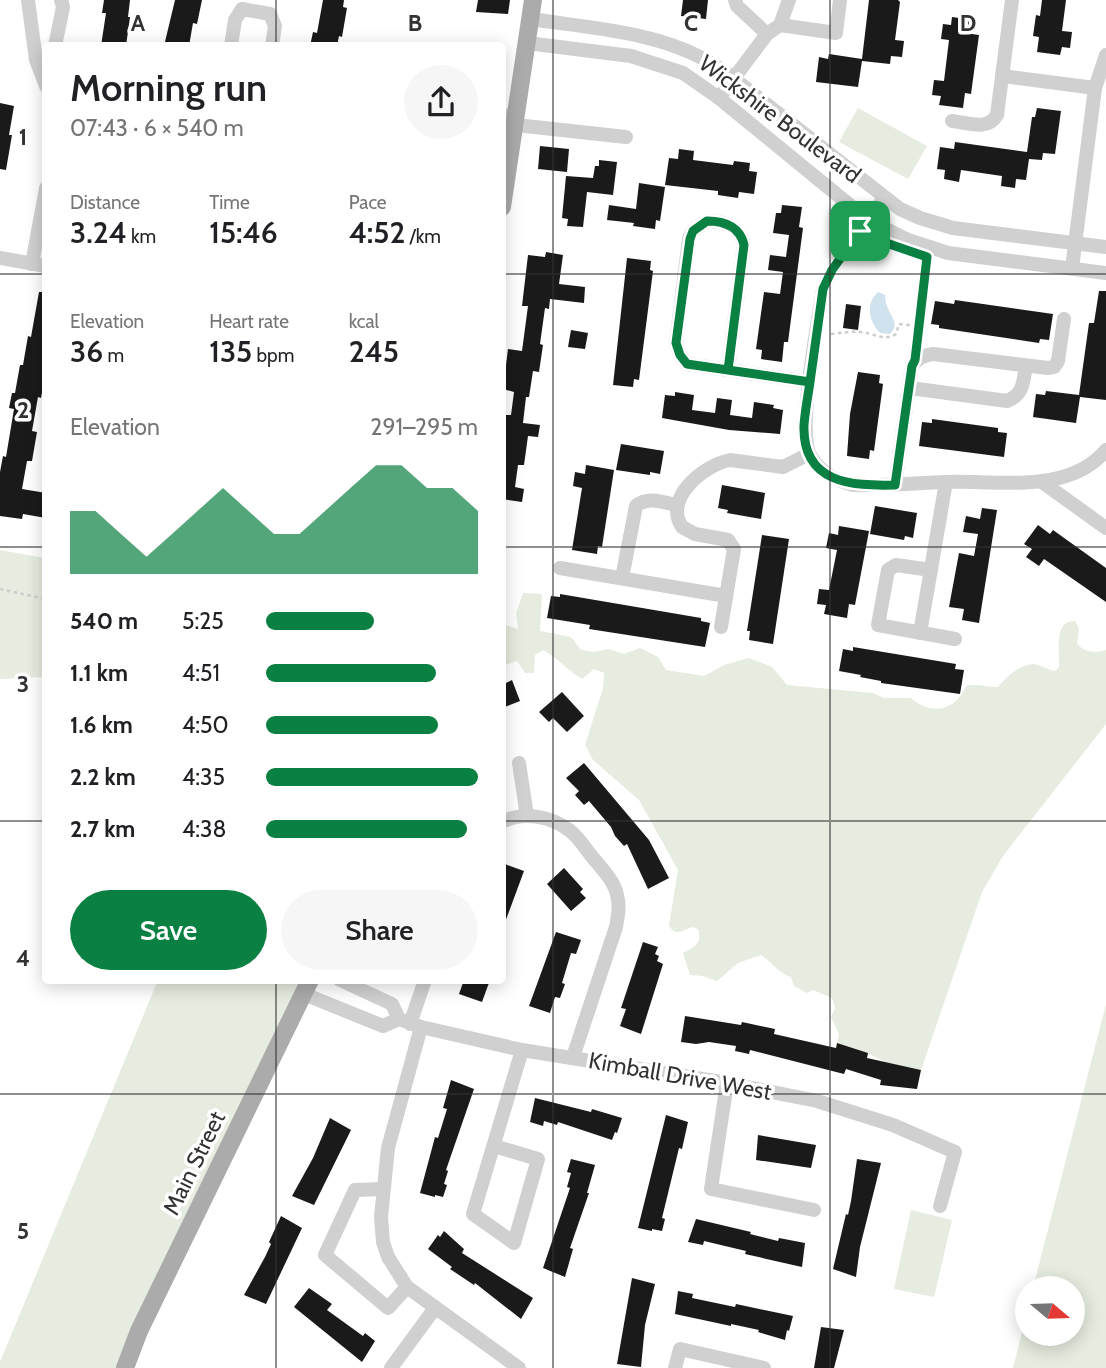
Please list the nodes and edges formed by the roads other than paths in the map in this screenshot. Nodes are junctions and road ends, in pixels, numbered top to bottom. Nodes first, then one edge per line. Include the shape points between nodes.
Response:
1 (29, 0) edge
2 (61, 0) edge
3 (533, 0) edge
4 (735, 0) edge
5 (789, 0) edge
6 (840, 0) edge
7 (1012, 0) edge
8 (530, 19) junction
9 (780, 26) junction
10 (767, 34) junction
11 (56, 42) edge
12 (232, 42) edge
13 (273, 42) edge
14 (527, 43) junction
15 (1106, 55) edge
16 (42, 75) edge
17 (1002, 76) junction
18 (734, 80) junction
19 (1095, 88) junction
20 (719, 98) junction
21 (511, 119) edge
22 (952, 121) dead end
23 (626, 138) dead end
24 (506, 168) edge
25 (884, 198) junction
26 (868, 220) junction
27 (42, 232) edge
28 (1075, 242) junction
29 (1106, 247) edge
30 (0, 258) edge
31 (39, 265) edge
32 (1072, 268) junction
33 (1106, 272) edge
34 (1064, 319) dead end
35 (1026, 366) junction
36 (728, 370) junction
37 (810, 382) junction
38 (910, 388) junction
39 (1106, 450) edge
40 (809, 454) junction
41 (946, 482) junction
42 (1042, 482) junction
43 (895, 485) junction
44 (676, 505) junction
45 (1106, 528) edge
46 (560, 568) dead end
47 (931, 570) junction
48 (622, 578) junction
49 (726, 596) junction
50 (721, 627) dead end
51 (920, 633) junction
52 (955, 639) dead end
53 (519, 763) dead end
54 (527, 816) junction
55 (506, 821) edge
56 (349, 984) edge
57 (424, 984) edge
58 (307, 987) edge
59 (410, 1023) junction
60 (522, 1050) junction
61 (573, 1057) junction
62 (727, 1083) junction
63 (494, 1146) junction
64 (383, 1189) junction
65 (940, 1206) dead end
66 (814, 1210) dead end
67 (407, 1287) junction
68 (435, 1308) junction
69 (125, 1368) edge
70 (391, 1368) edge
71 (519, 1368) edge
72 (675, 1368) edge
73 (764, 1368) edge

1 - 16 street
2 - 11 street
3 - 8 main road
4 - 10 street
5 - 9 street
6 - 9 street via 836,33
7 - 17 street
8 - 14 main road
8 - 18 street, Wickshire Boulevard via 664,42 700,57
9 - 10 street
10 - 18 street
12 - 13 street via 242,9 270,14 275,26
14 - 20 street, Wickshire Boulevard via 652,62 683,74
14 - 21 main road
15 - 19 street
17 - 19 street
17 - 22 street via 993,121 986,125
18 - 20 street
18 - 25 street, Wickshire Boulevard
19 - 28 street
20 - 26 street, Wickshire Boulevard
21 - 23 street
21 - 24 main road
25 - 26 street
25 - 28 street, Wickshire Boulevard via 920,218 953,228
26 - 32 street, Wickshire Boulevard via 948,253
26 - 37 street via 827,279
27 - 31 street
28 - 29 street, Wickshire Boulevard
28 - 32 street
30 - 31 street
32 - 33 street, Wickshire Boulevard
34 - 35 street via 1058,362 1048,369
35 - 38 street via 926,355 915,360
35 - 38 street via 1022,389 1007,401
36 - 36 street via 687,364 676,343 690,239 707,221 728,224 742,236 744,245
36 - 37 street
37 - 40 street via 804,424
38 - 43 street
39 - 42 street via 1087,467
40 - 43 street via 824,472 841,481
40 - 44 street via 783,467 721,462 685,489
41 - 42 street
41 - 43 street
41 - 47 street
42 - 45 street
44 - 48 street via 648,500 636,506
44 - 49 street via 678,522 687,531 732,544
46 - 48 street
47 - 51 street
47 - 51 street via 896,565 888,570 878,625
48 - 49 street
49 - 50 street
51 - 52 street
53 - 54 street
54 - 55 street
54 - 61 street via 542,817 571,831 617,892 616,928
56 - 59 street via 392,1004
57 - 59 street
58 - 59 street, Kimball Drive West via 383,1026
58 - 69 main road, Main Street
59 - 60 street, Kimball Drive West
59 - 64 street
60 - 61 street, Kimball Drive West
60 - 63 street
61 - 62 street, Kimball Drive West
62 - 65 street, Kimball Drive West via 848,1109 955,1152
62 - 66 street via 711,1189
63 - 63 street via 473,1214 513,1243 538,1160
64 - 67 street via 383,1242
64 - 67 street via 355,1190 325,1255 388,1308
67 - 68 street
68 - 70 street
68 - 71 street
72 - 73 street via 680,1349

